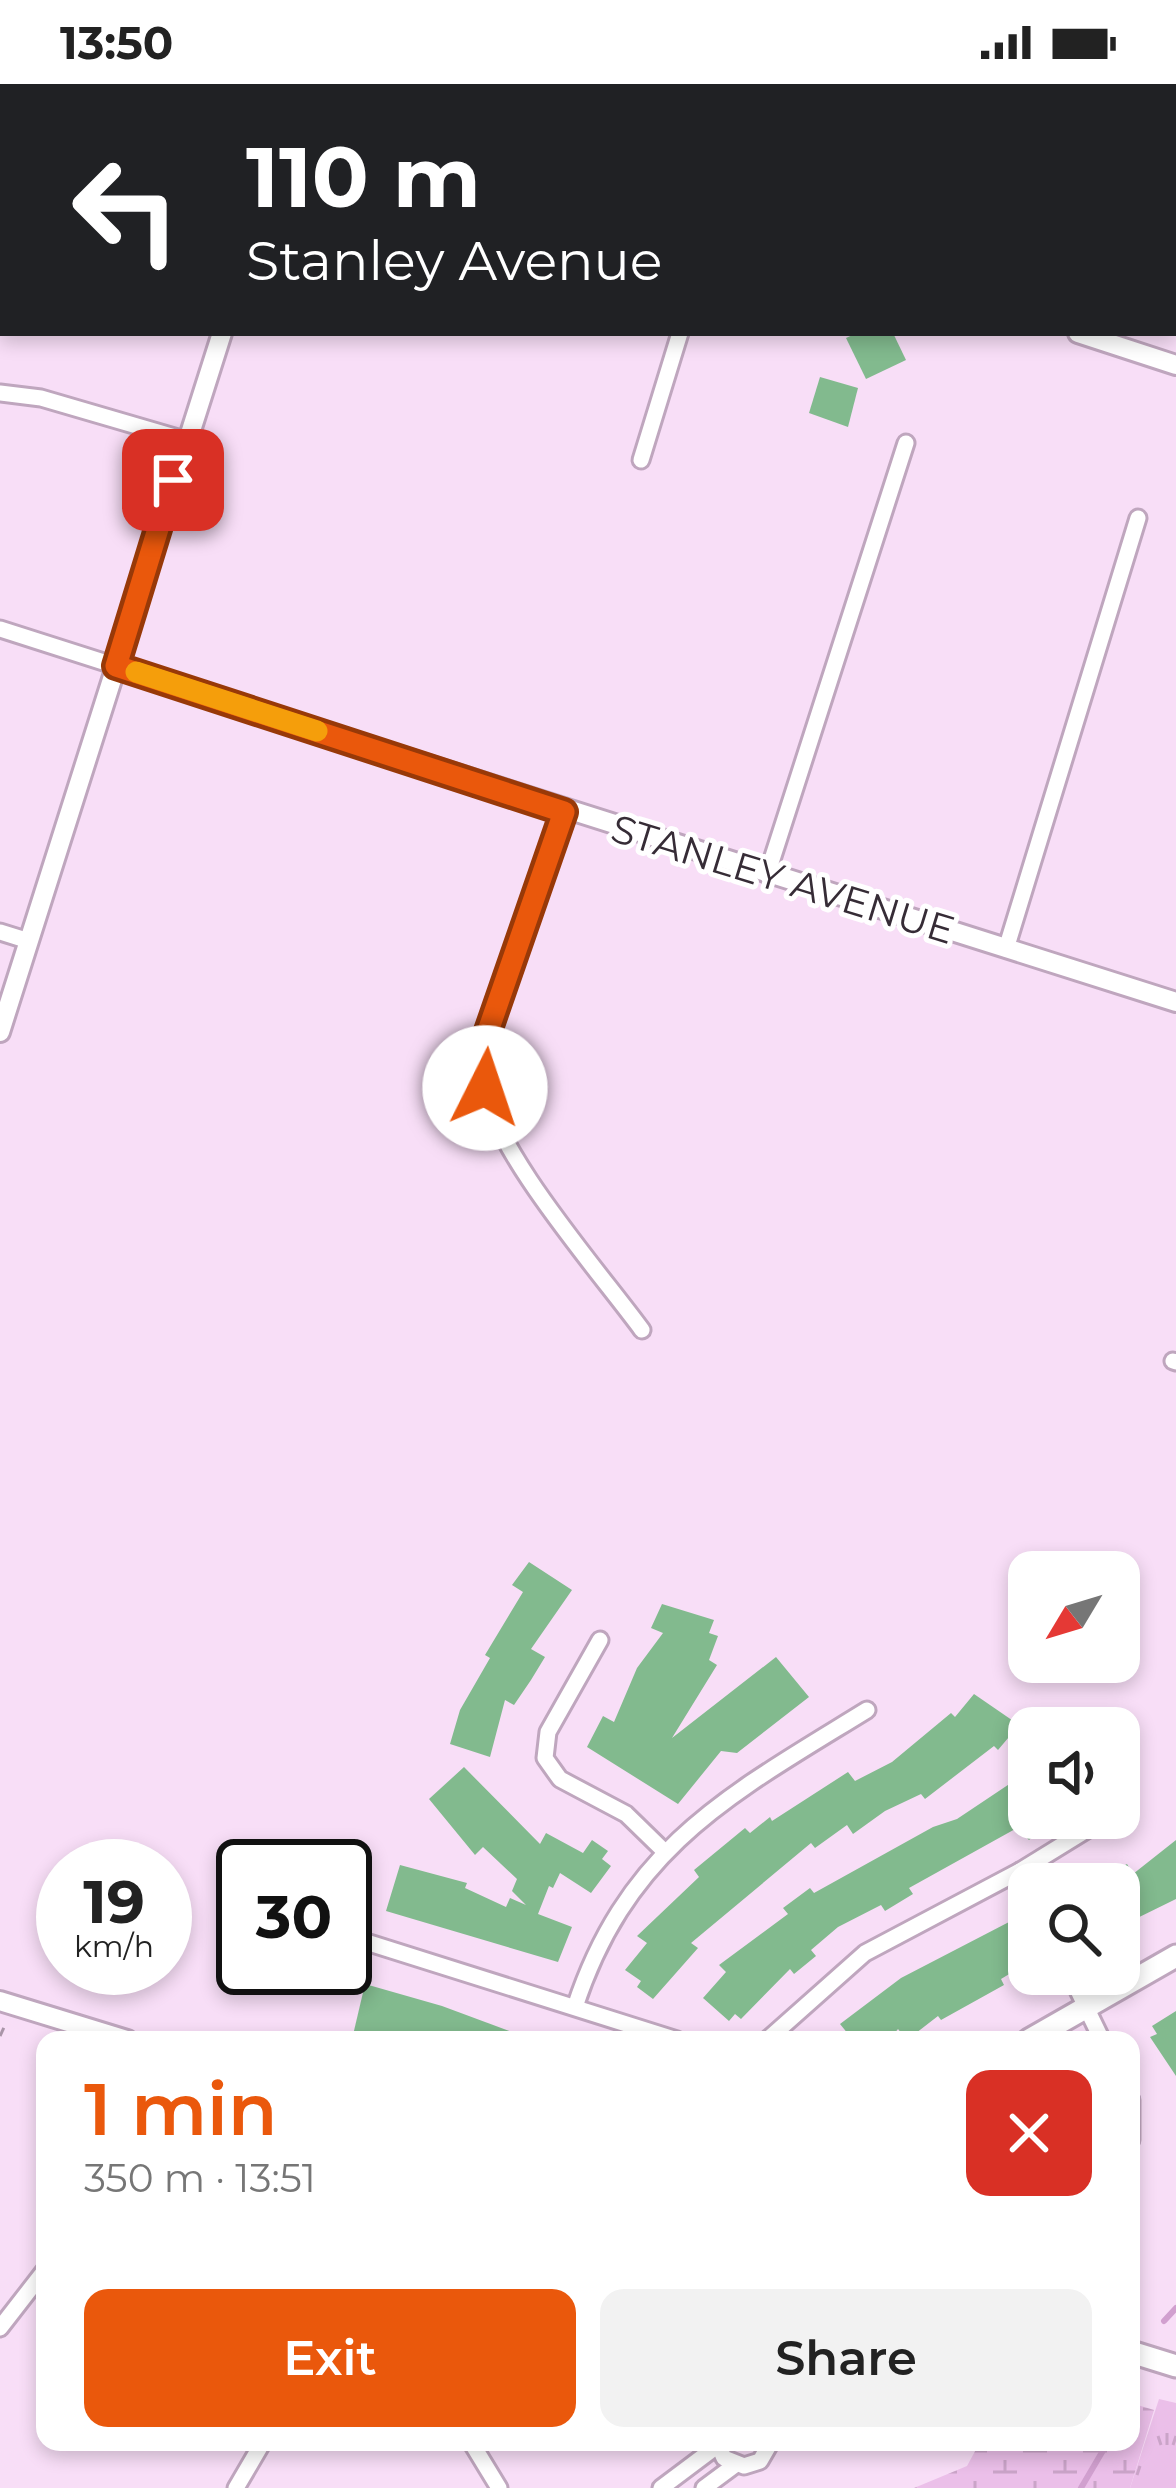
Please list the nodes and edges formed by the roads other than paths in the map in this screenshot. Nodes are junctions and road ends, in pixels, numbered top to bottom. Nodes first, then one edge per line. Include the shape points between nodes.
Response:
1 (222, 336) edge
2 (679, 336) edge
3 (1087, 336) edge
4 (1176, 365) edge
5 (0, 393) edge
6 (185, 440) junction
7 (905, 443) dead end
8 (641, 460) dead end
9 (1138, 518) dead end
10 (0, 629) edge
11 (116, 666) junction
12 (564, 812) junction
13 (767, 874) junction
14 (0, 932) edge
15 (29, 941) junction
16 (1006, 949) junction
17 (1176, 1002) edge
18 (0, 1032) edge
19 (642, 1330) dead end
20 (599, 1640) dead end
21 (867, 1710) dead end
22 (1072, 1839) edge
23 (665, 1852) junction
24 (1033, 1863) edge
25 (1008, 1877) edge
26 (372, 1943) edge
27 (1176, 1956) edge
28 (1080, 1995) edge
29 (0, 2001) edge
30 (575, 2006) junction
31 (1086, 2007) junction
32 (98, 2031) edge
33 (650, 2031) edge
34 (777, 2031) edge
35 (1045, 2031) edge
36 (1098, 2031) edge
37 (36, 2282) edge
38 (0, 2328) edge
39 (1140, 2355) edge
40 (1176, 2366) edge
41 (258, 2451) edge
42 (476, 2451) edge
43 (708, 2451) edge
44 (723, 2451) edge
45 (766, 2451) edge
46 (735, 2465) junction
47 (236, 2488) edge
48 (499, 2488) edge
49 (661, 2488) edge
50 (704, 2488) edge

1 - 6 street
2 - 8 street
3 - 4 street
5 - 6 street
6 - 11 street
7 - 13 street
9 - 16 street
10 - 11 street
11 - 12 street, STANLEY AVENUE
11 - 15 street
12 - 13 street, STANLEY AVENUE
12 - 19 street via 487,1034 485,1088 504,1140
13 - 16 street, STANLEY AVENUE
14 - 15 street
15 - 18 street
16 - 17 street, STANLEY AVENUE
20 - 23 street via 548,1732 545,1758 560,1779 626,1814
21 - 23 street via 742,1788
22 - 24 street
23 - 30 street via 616,1907
25 - 34 street via 865,1953
26 - 30 street
27 - 31 main road
28 - 31 street
29 - 32 street
30 - 33 street
31 - 35 main road
31 - 36 street
37 - 38 street
39 - 40 main road
41 - 47 street
42 - 48 street
43 - 49 street
44 - 46 street
45 - 46 street via 760,2461
46 - 50 street

